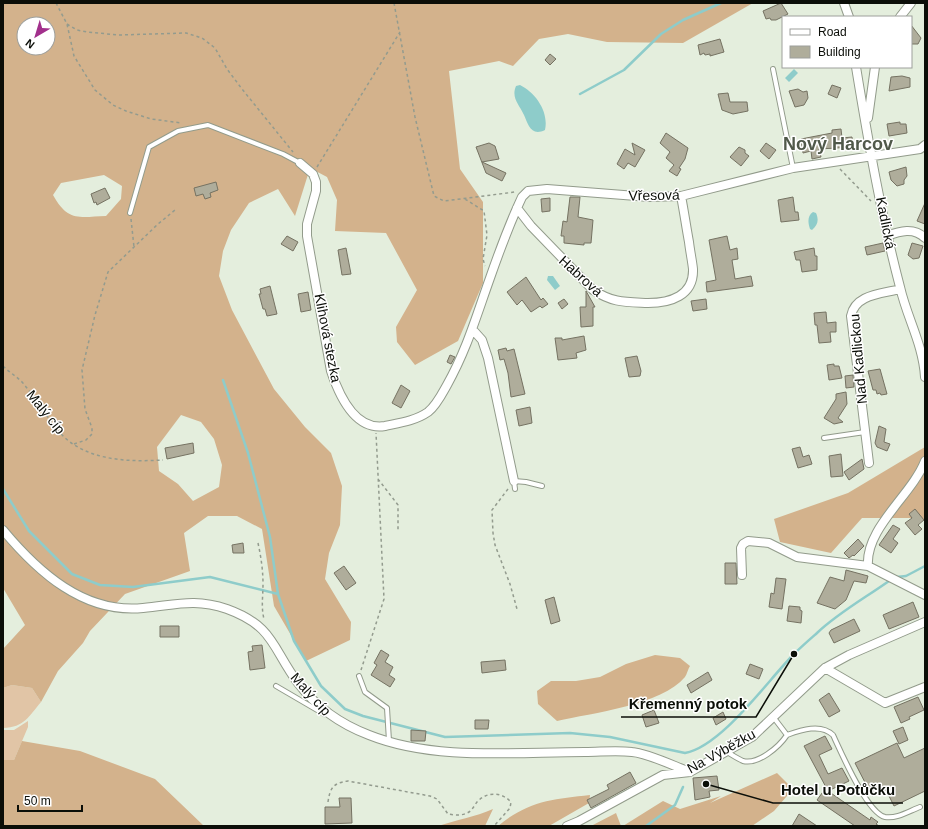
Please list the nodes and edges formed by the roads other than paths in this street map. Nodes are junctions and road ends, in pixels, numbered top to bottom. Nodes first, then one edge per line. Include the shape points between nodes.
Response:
1 (844, 3) edge
2 (912, 3) edge
3 (849, 16) edge
4 (901, 16) edge
5 (856, 68) edge
6 (875, 68) edge
7 (773, 69) dead end
8 (867, 124) junction
9 (925, 145) edge
10 (872, 155) junction
11 (300, 163) joint
12 (793, 168) junction
13 (681, 196) junction
14 (516, 208) junction
15 (130, 212) road end
16 (887, 236) junction
17 (925, 238) edge
18 (900, 289) junction
19 (473, 330) junction
20 (925, 377) edge
21 (866, 432) junction
22 (824, 438) dead end
23 (925, 461) edge
24 (869, 463) dead end
25 (515, 485) joint
26 (542, 486) dead end
27 (3, 530) edge
28 (868, 566) junction
29 (742, 575) dead end
30 (925, 595) edge
31 (925, 622) edge
32 (825, 668) junction
33 (359, 676) road end
34 (276, 686) dead end
35 (925, 687) edge
36 (333, 718) junction
37 (774, 718) junction
38 (787, 735) junction
39 (389, 742) junction
40 (726, 752) junction
41 (690, 772) junction
42 (920, 807) dead end
43 (567, 826) edge

1 - 3 street
2 - 4 street
5 - 8 street, Kadlická
6 - 8 street
7 - 12 lane
8 - 10 street, Kadlická
9 - 10 street, Vřesová via 920,149
10 - 12 street, Vřesová
10 - 16 street, Kadlická
11 - 15 lane via 208,125 178,131 149,147
11 - 19 street, Klihová stezka via 313,174 316,182 307,236 331,371 341,395 357,418 375,427 416,419 429,411 457,367
12 - 13 street, Vřesová
13 - 14 street, Vřesová via 649,197 547,189 528,191
13 - 14 street, Habrová via 693,270 685,292 677,299 664,303 618,302 599,294 584,283
14 - 19 street
16 - 17 street via 912,231
16 - 18 street, Kadlická
18 - 20 street, Kadlická via 923,354
18 - 21 street, Nad Kadlickou via 863,298 852,309
19 - 25 street via 482,340 488,358
21 - 22 lane
21 - 24 street, Nad Kadlickou
23 - 28 street via 920,474 879,530 867,554
25 - 26 lane via 526,482
27 - 36 street, Malý cíp via 47,575 82,597 129,610 179,603 207,603 249,618 267,633 298,684
28 - 29 street via 797,557 769,543 748,541 741,548
28 - 30 street
31 - 32 street, Na Výběžku
32 - 35 street via 884,703
32 - 37 street, Na Výběžku
33 - 39 lane via 366,692 387,708
34 - 36 lane
36 - 39 street, Malý cíp
37 - 38 lane
37 - 40 street, Na Výběžku via 752,737
38 - 40 lane via 782,743 755,761 744,761
38 - 42 lane via 819,728 828,730 833,735 860,791 880,815 899,815
39 - 41 street, Malý cíp via 415,749 466,752 633,752
40 - 41 street, Na Výběžku
41 - 43 street, Na Výběžku via 663,776

